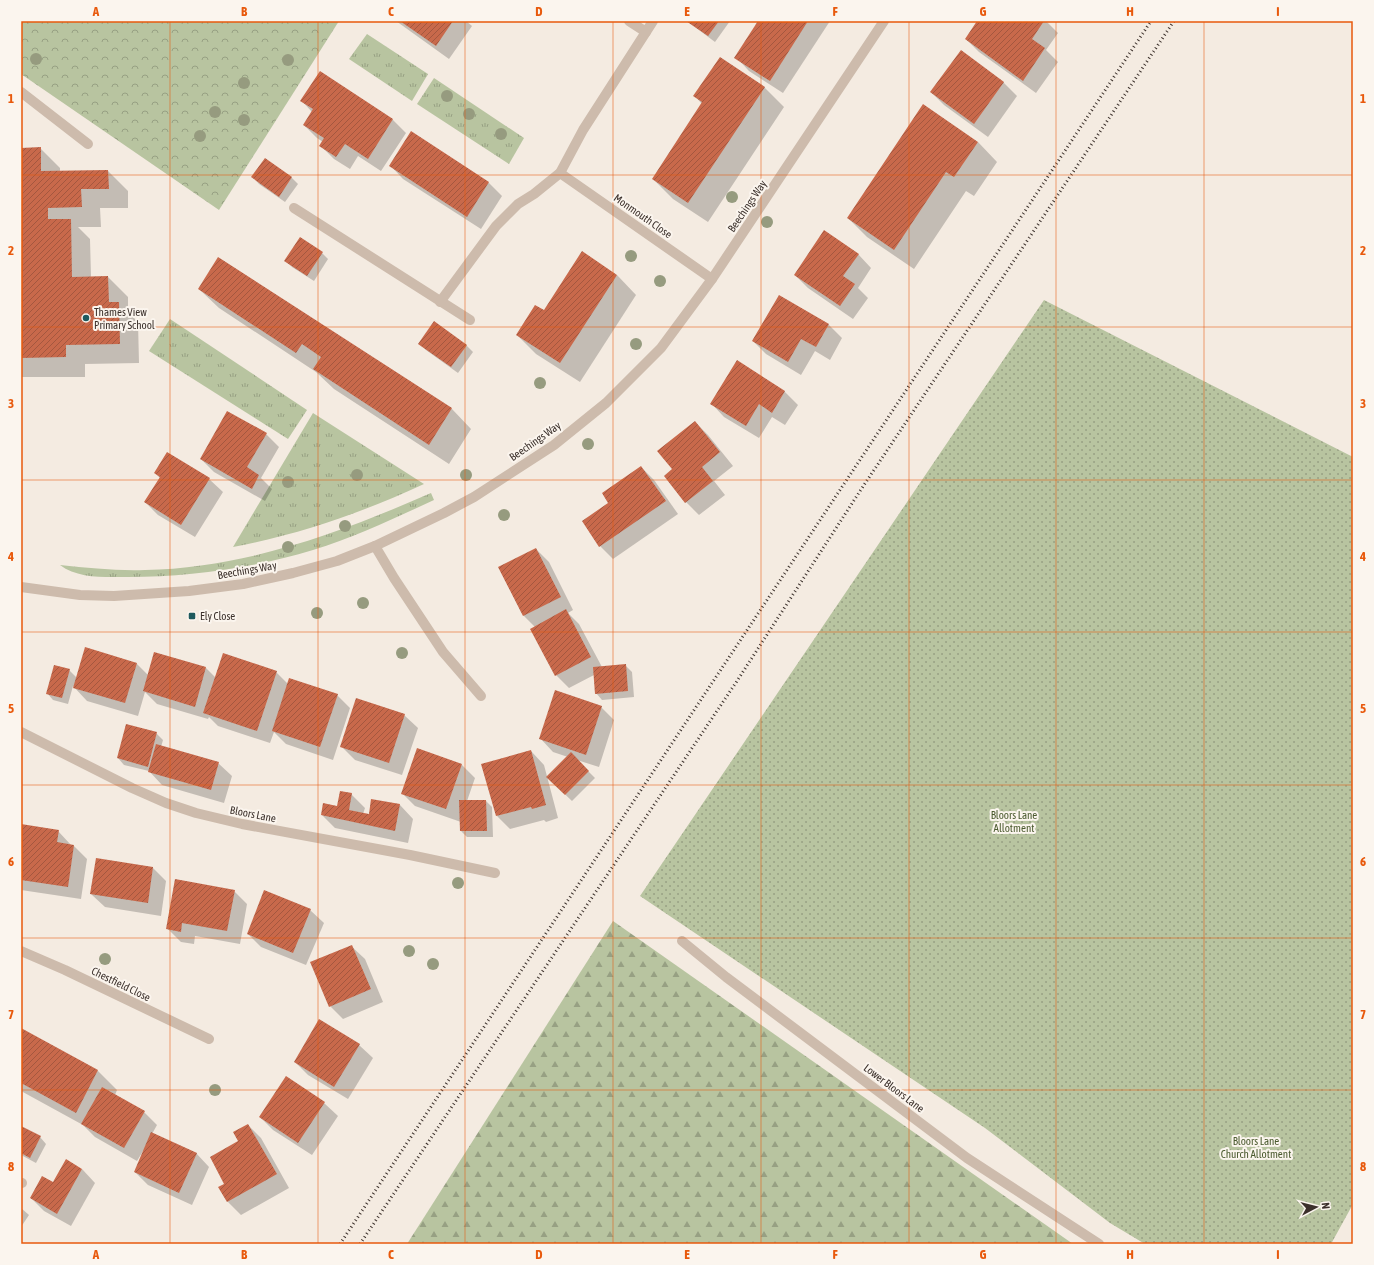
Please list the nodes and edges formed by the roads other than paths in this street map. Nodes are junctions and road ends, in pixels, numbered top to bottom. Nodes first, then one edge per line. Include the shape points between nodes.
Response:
1 (629, 21) edge
2 (653, 21) edge
3 (884, 21) edge
4 (646, 32) junction
5 (21, 92) edge
6 (88, 144) dead end
7 (560, 173) junction
8 (294, 208) dead end
9 (712, 280) junction
10 (440, 302) junction
11 (470, 320) dead end
12 (375, 546) junction
13 (21, 587) edge
14 (480, 696) dead end
15 (21, 732) edge
16 (495, 873) dead end
17 (682, 941) dead end
18 (21, 951) edge
19 (209, 1039) dead end
20 (1099, 1244) edge

1 - 4 street
2 - 4 street
3 - 9 street, Beechings Way
4 - 7 street via 583,130
5 - 6 street
7 - 9 street, Monmouth Close
7 - 10 street via 518,204 496,226
8 - 10 street
9 - 12 street, Beechings Way via 661,348 606,403 554,445 474,497
10 - 11 street
12 - 13 street, Beechings Way via 337,561 292,574 189,591 114,596
12 - 14 street via 443,652
15 - 16 street, Bloors Lane via 132,788 196,813
17 - 20 street, Lower Bloors Lane via 967,1158
18 - 19 street, Chestfield Close

